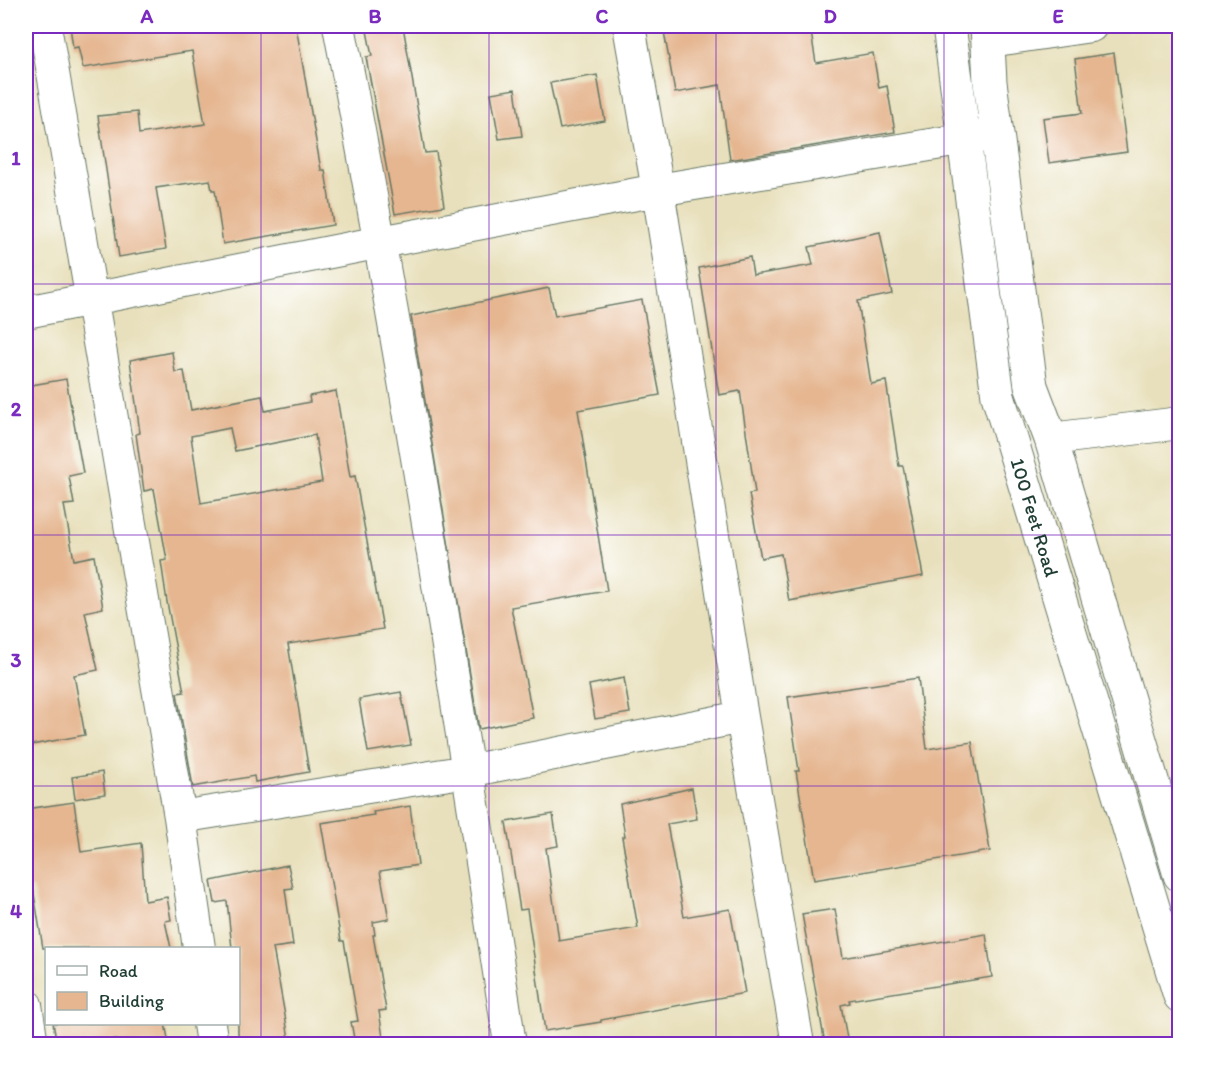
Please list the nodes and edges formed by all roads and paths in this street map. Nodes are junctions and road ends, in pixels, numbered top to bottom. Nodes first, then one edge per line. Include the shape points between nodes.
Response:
1 (45, 26) edge
2 (339, 26) edge
3 (629, 26) edge
4 (949, 26) edge
5 (1091, 26) edge
6 (988, 33) edge
7 (997, 134) junction
8 (964, 138) junction
9 (658, 190) junction
10 (381, 242) junction
11 (91, 298) junction
12 (26, 312) edge
13 (1179, 423) edge
14 (1051, 439) junction
15 (742, 717) junction
16 (468, 771) junction
17 (180, 817) junction
18 (1179, 875) edge
19 (199, 947) edge
20 (1179, 996) edge
21 (26, 1005) edge
22 (209, 1025) edge
23 (32, 1044) edge
24 (212, 1044) edge
25 (510, 1044) edge
26 (798, 1044) edge

1 - 11 street
2 - 10 street
3 - 9 street
4 - 8 street, 100 Feet Road
5 - 6 street
6 - 7 street, 100 Feet Road
7 - 8 street
7 - 14 street, 100 Feet Road via 1031,386
8 - 9 street
8 - 20 street, 100 Feet Road via 998,396
9 - 10 street
9 - 15 street
10 - 11 street
10 - 16 street
11 - 12 street
11 - 17 street
13 - 14 street
14 - 18 street, 100 Feet Road
15 - 16 street
15 - 26 street
16 - 17 street
16 - 25 street
17 - 19 street
21 - 23 street
22 - 24 street

